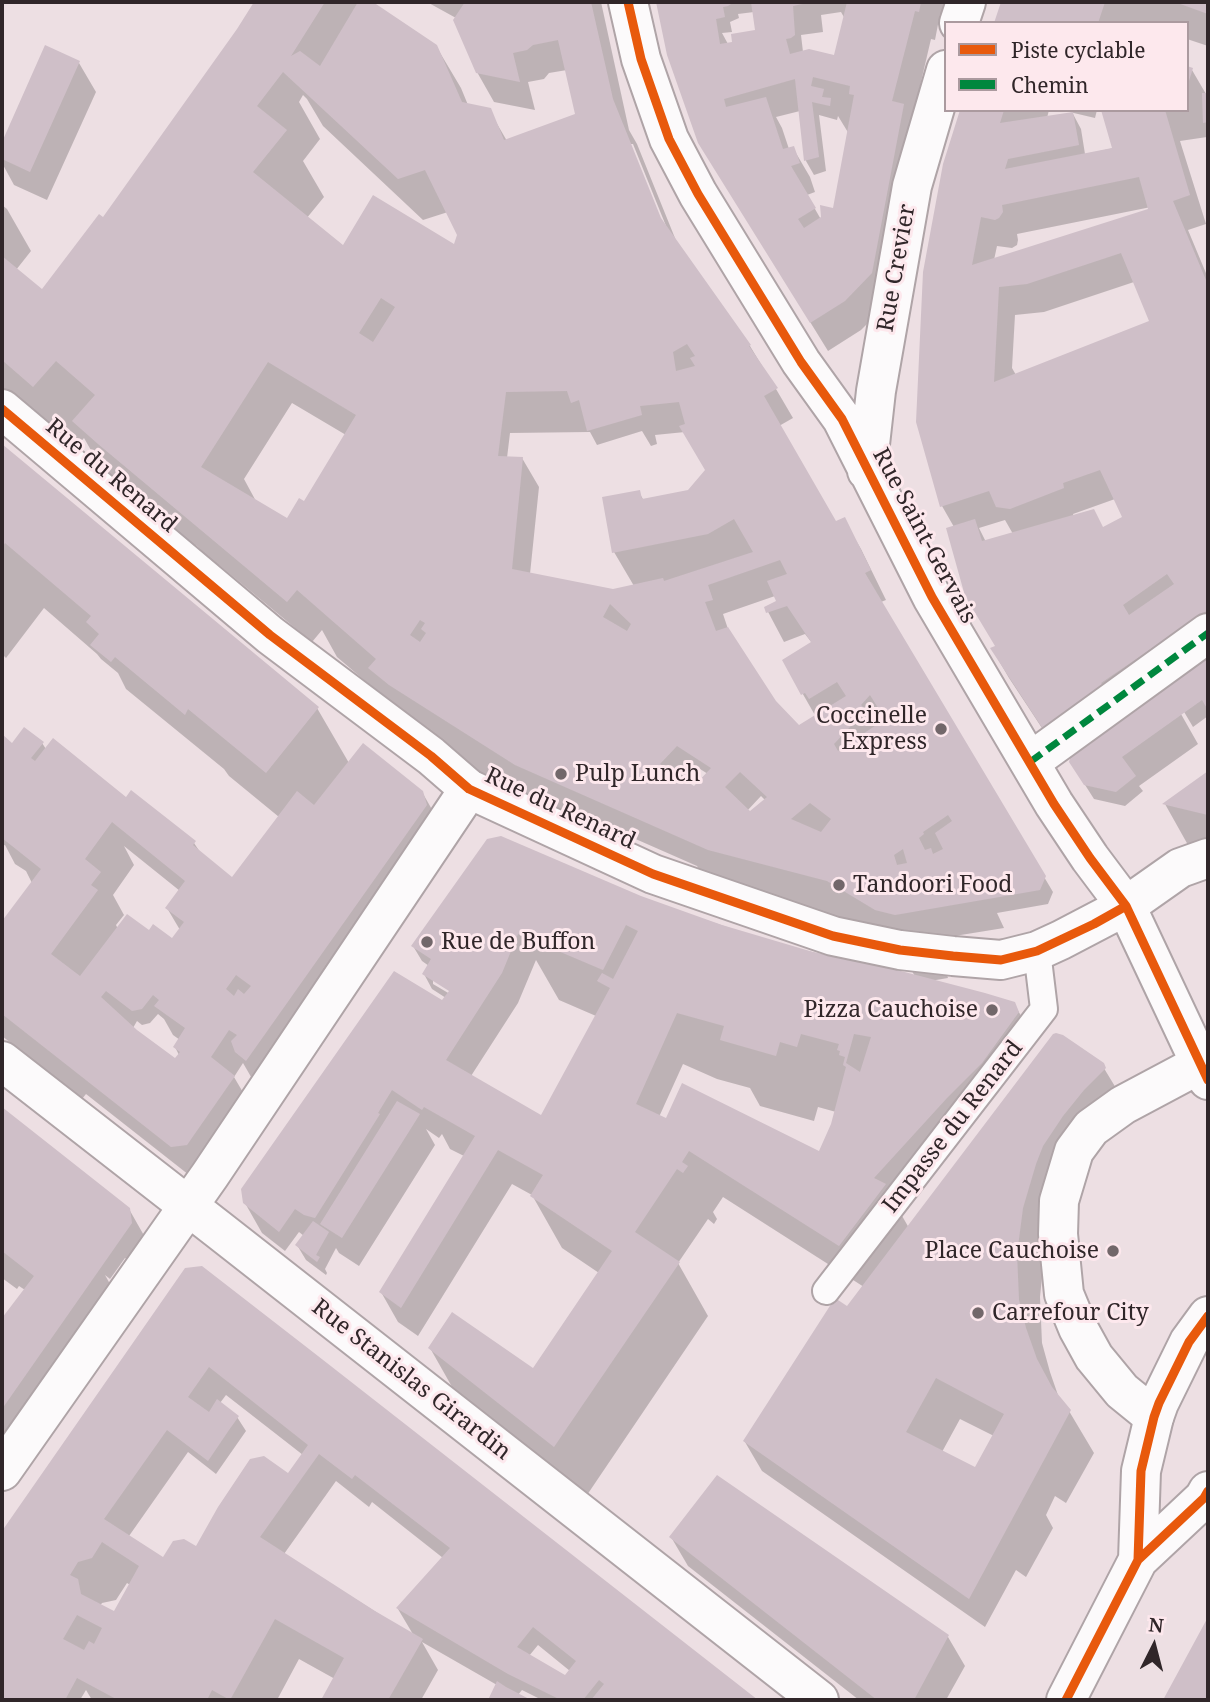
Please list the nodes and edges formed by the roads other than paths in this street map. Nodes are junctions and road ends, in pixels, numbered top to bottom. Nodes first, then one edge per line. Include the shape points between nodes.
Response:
1 (628, 2) edge
2 (966, 2) edge
3 (961, 21) edge
4 (944, 77) edge
5 (2, 409) edge
6 (867, 471) junction
7 (1208, 633) edge
8 (1030, 762) junction
9 (469, 789) junction
10 (1208, 858) edge
11 (1126, 906) junction
12 (1037, 951) junction
13 (2, 1062) edge
14 (1204, 1072) edge
15 (188, 1206) junction
16 (826, 1291) dead end
17 (1208, 1316) edge
18 (1154, 1417) junction
19 (2, 1472) edge
20 (1208, 1491) edge
21 (1139, 1560) junction
22 (819, 1700) edge
23 (1066, 1700) edge

1 - 6 street, Rue Saint-Gervais via 641,60 669,139 801,362 842,419
2 - 3 street
4 - 6 street, Rue Crevier via 912,186 876,391
5 - 9 street, Rue du Renard via 270,635
6 - 8 street, Rue Saint-Gervais via 932,597
7 - 8 street
8 - 11 street, Rue Saint-Gervais
9 - 12 street, Rue du Renard via 653,874 833,936 900,950 1001,960
9 - 15 street
10 - 11 street, Rue du Renard via 1180,868
11 - 12 street, Rue du Renard
11 - 14 street, Rue Saint-Gervais
12 - 16 lane, Impasse du Renard via 1044,1009
13 - 15 street, Rue Stanislas Girardin
14 - 18 street via 1123,1105 1091,1128 1074,1151 1059,1201 1064,1294 1078,1328 1122,1391
15 - 19 street
15 - 22 street, Rue Stanislas Girardin
17 - 18 street via 1189,1342
18 - 21 street via 1141,1471
20 - 21 street
21 - 23 street

